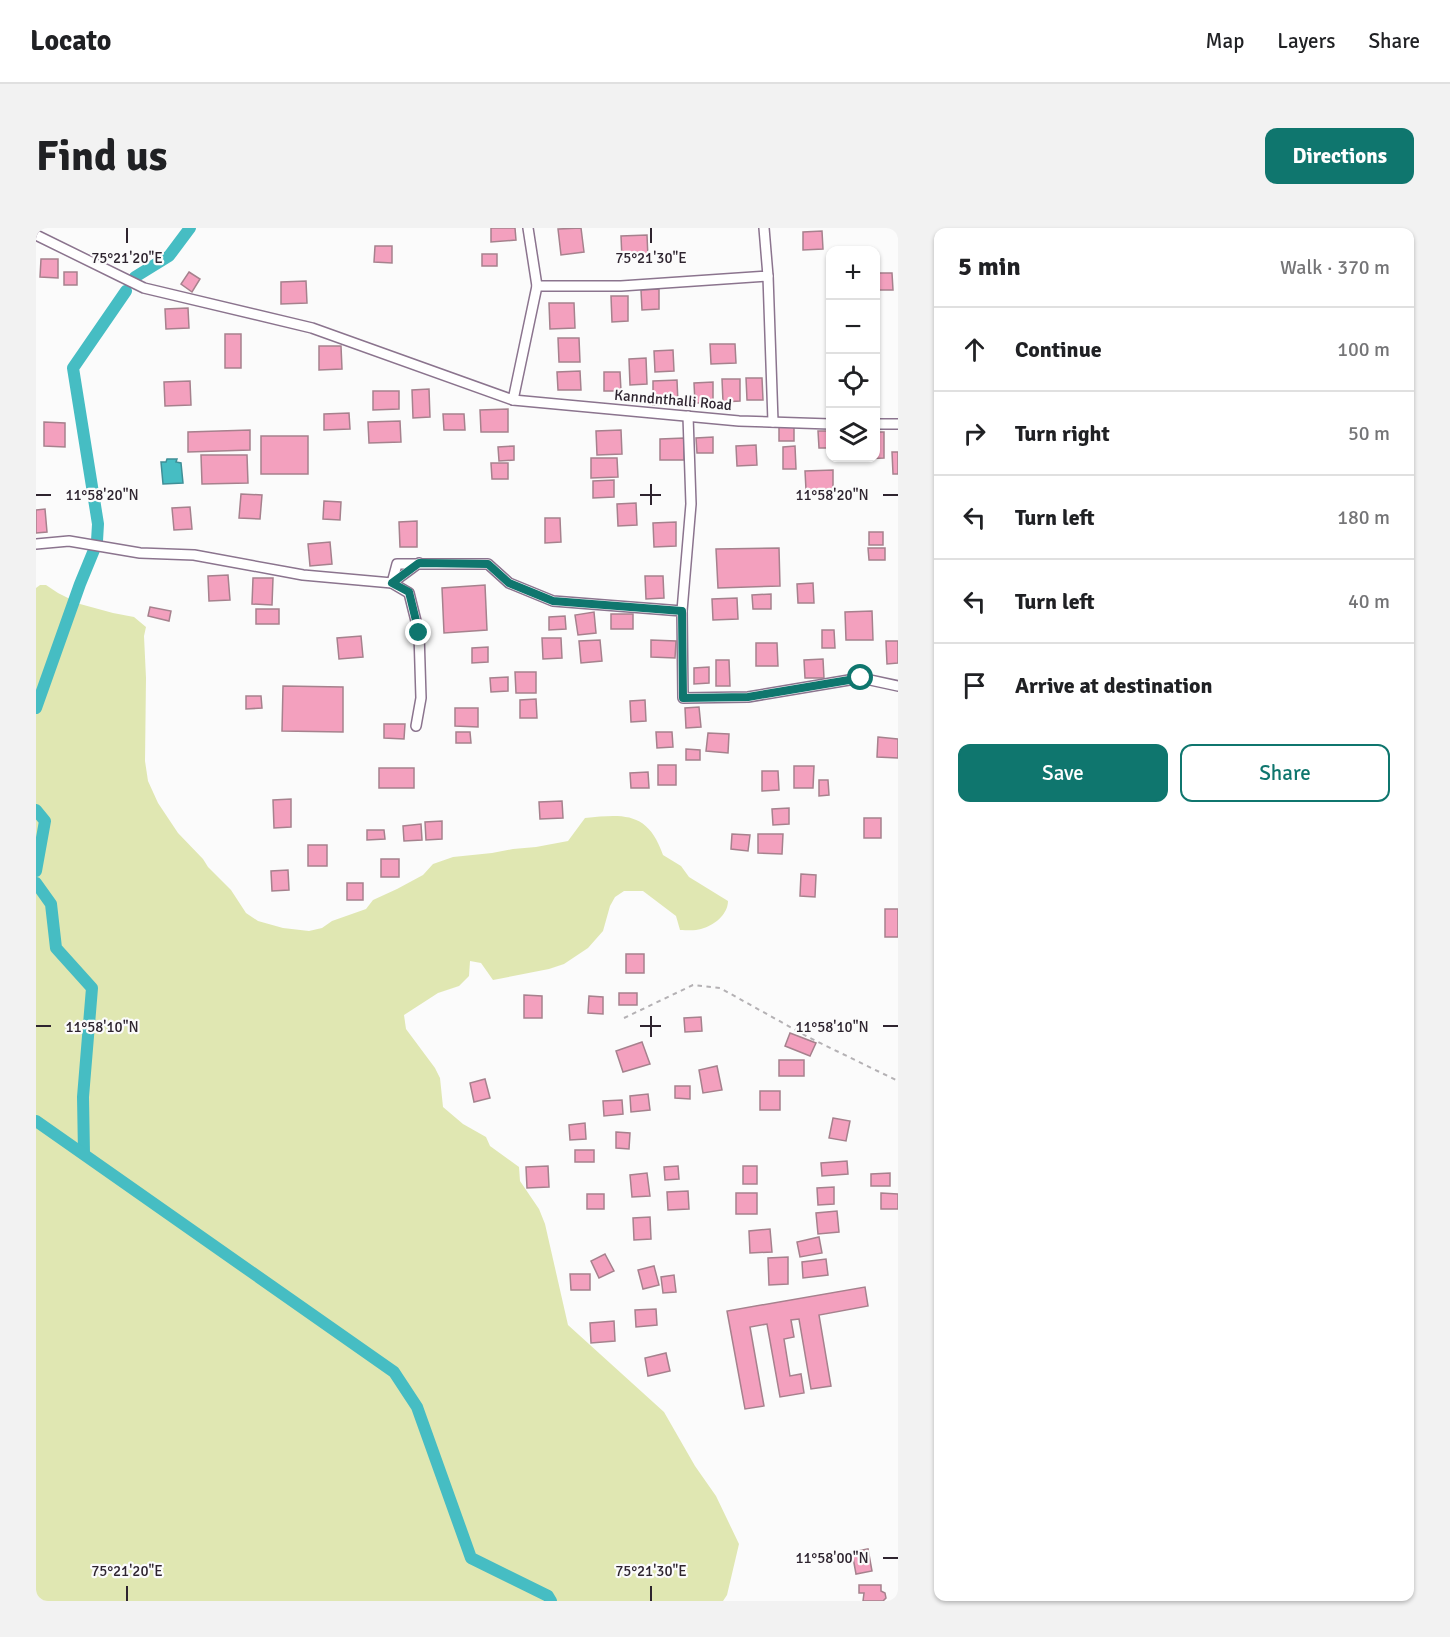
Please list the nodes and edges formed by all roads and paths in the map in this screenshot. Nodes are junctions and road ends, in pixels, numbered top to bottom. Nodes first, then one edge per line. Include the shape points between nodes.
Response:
1 (528, 228) edge
2 (764, 228) edge
3 (36, 235) edge
4 (768, 276) junction
5 (537, 286) junction
6 (513, 400) junction
7 (688, 416) junction
8 (773, 422) junction
9 (826, 424) edge
10 (880, 424) edge
11 (898, 424) edge
12 (36, 544) edge
13 (392, 583) junction
14 (682, 611) junction
15 (898, 686) edge
16 (416, 726) dead end
17 (624, 1018) dead end
18 (898, 1081) edge

1 - 5 street
2 - 4 street
3 - 6 street, Kanndnthalli Road via 144,288 312,328
4 - 5 street via 621,286
4 - 8 street
5 - 6 street
6 - 7 street, Kanndnthalli Road
7 - 8 street, Kanndnthalli Road
7 - 14 street via 691,504
8 - 9 street, Kanndnthalli Road
10 - 11 street
12 - 13 street via 69,541 140,553 194,555 303,575
13 - 14 street via 397,564 488,564 509,583 553,601
13 - 16 street via 409,592 419,633 421,698
14 - 15 street via 683,698 748,697 861,678
17 - 18 path via 693,985 720,988

